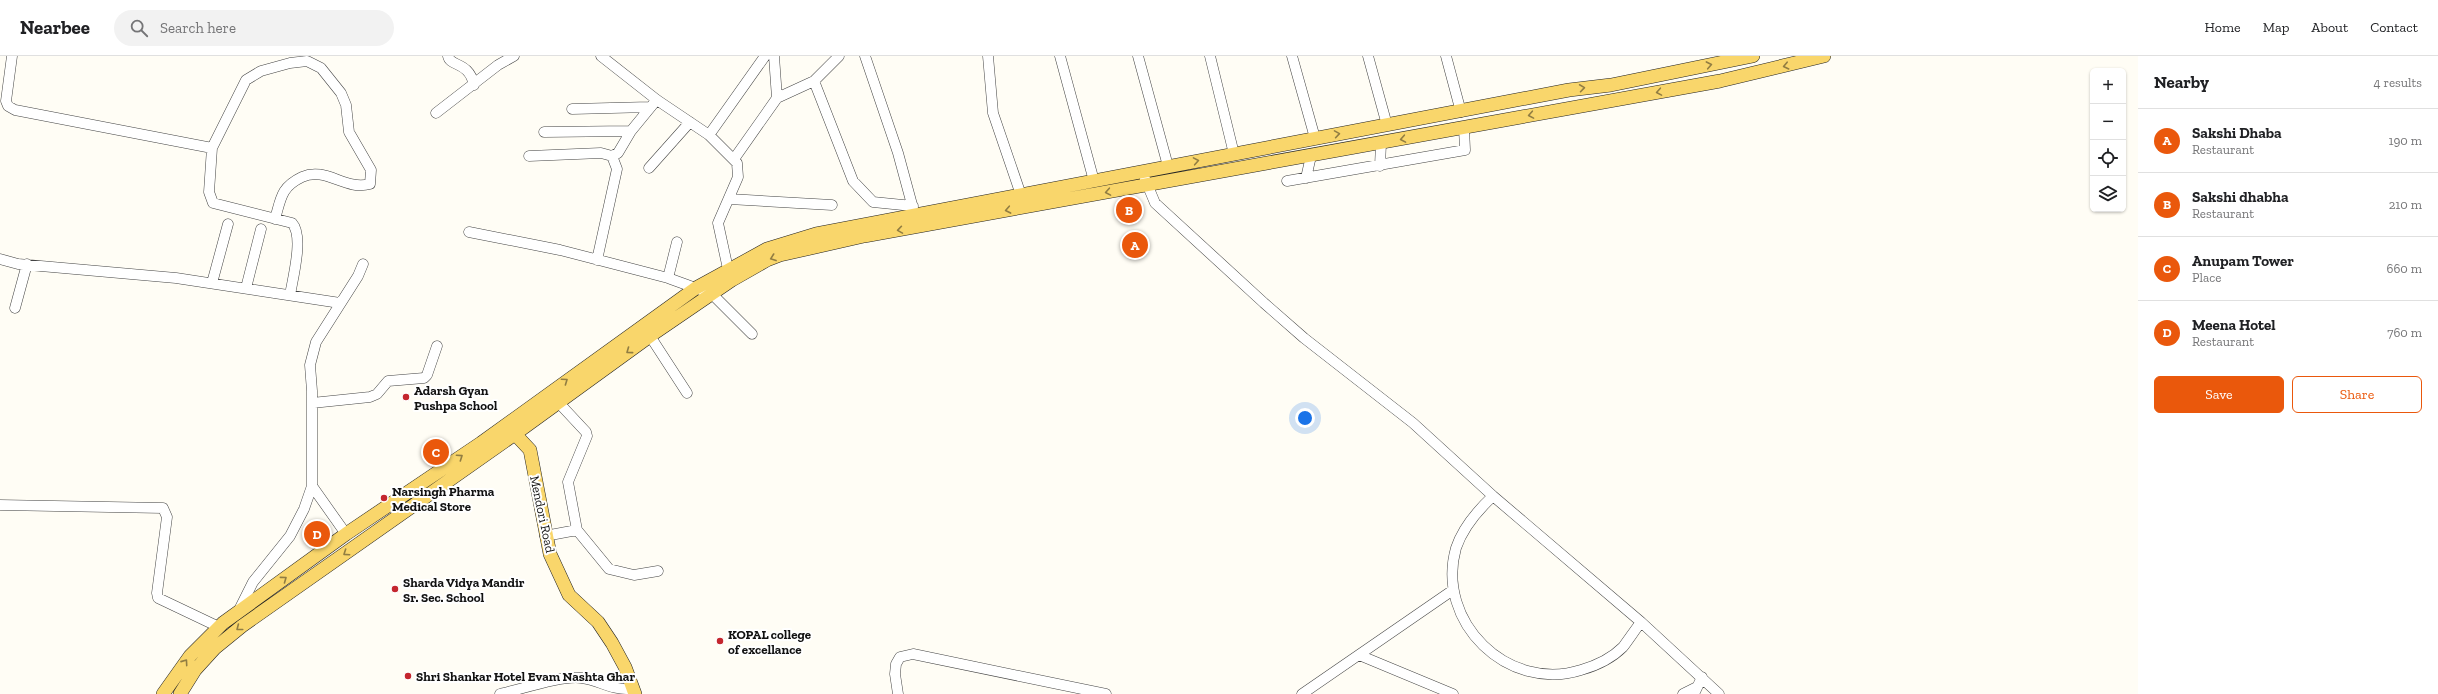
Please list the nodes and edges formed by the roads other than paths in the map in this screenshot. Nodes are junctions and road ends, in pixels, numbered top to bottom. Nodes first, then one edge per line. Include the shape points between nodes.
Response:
1 (12, 56) edge
2 (448, 56) edge
3 (514, 56) edge
4 (601, 56) edge
5 (765, 56) edge
6 (774, 56) edge
7 (839, 56) edge
8 (865, 56) edge
9 (988, 56) edge
10 (1060, 56) edge
11 (1138, 56) edge
12 (1210, 56) edge
13 (1292, 56) edge
14 (1368, 56) edge
15 (1446, 56) edge
16 (1753, 56) edge
17 (1824, 56) edge
18 (814, 81) junction
19 (474, 85) junction
20 (777, 98) junction
21 (654, 103) junction
22 (572, 109) dead end
23 (1461, 112) junction
24 (436, 113) dead end
25 (690, 122) junction
26 (1387, 125) junction
27 (1464, 128) junction
28 (631, 131) junction
29 (1360, 131) junction
30 (544, 132) dead end
31 (709, 135) junction
32 (1314, 138) junction
33 (1381, 143) junction
34 (1364, 146) junction
35 (212, 148) junction
36 (1234, 154) junction
37 (529, 156) dead end
38 (612, 156) junction
39 (1311, 156) junction
40 (734, 159) junction
41 (1168, 166) junction
42 (1380, 166) junction
43 (649, 168) dead end
44 (1144, 171) junction
45 (1306, 178) junction
46 (1094, 181) junction
47 (1287, 181) dead end
48 (1146, 185) junction
49 (1021, 195) junction
50 (729, 200) junction
51 (832, 205) dead end
52 (914, 211) junction
53 (275, 219) junction
54 (228, 224) dead end
55 (261, 229) dead end
56 (469, 232) dead end
57 (677, 242) dead end
58 (0, 259) edge
59 (597, 260) junction
60 (27, 264) junction
61 (363, 264) dead end
62 (728, 270) junction
63 (668, 278) junction
64 (212, 283) junction
65 (246, 288) junction
66 (696, 288) junction
67 (712, 294) junction
68 (290, 295) junction
69 (340, 303) junction
70 (15, 308) dead end
71 (752, 334) dead end
72 (650, 336) junction
73 (437, 346) dead end
74 (687, 393) dead end
75 (558, 402) junction
76 (312, 403) junction
77 (516, 434) junction
78 (312, 486) junction
79 (1493, 496) junction
80 (0, 505) edge
81 (387, 507) junction
82 (396, 519) junction
83 (361, 524) junction
84 (577, 530) junction
85 (346, 534) junction
86 (545, 536) junction
87 (370, 537) junction
88 (658, 571) dead end
89 (1453, 590) junction
90 (238, 612) junction
91 (1641, 622) junction
92 (219, 627) junction
93 (1359, 655) junction
94 (1705, 680) junction
95 (1696, 691) edge
96 (634, 692) edge
97 (162, 694) edge
98 (180, 694) edge
99 (500, 694) edge
100 (898, 694) edge
101 (1106, 694) edge
102 (1302, 694) edge
103 (1452, 694) edge
104 (1682, 694) edge
105 (1718, 694) edge

1 - 35 street via 6,101 8,106 15,110
2 - 19 street via 451,61 468,70
3 - 19 street via 498,65
4 - 21 street
5 - 31 street
6 - 20 street
7 - 18 street
8 - 52 street via 898,152
9 - 49 street via 993,113
10 - 46 street
11 - 41 street
12 - 36 street
13 - 32 street
14 - 26 street
15 - 23 street
23 -> 16 main road
17 -> 27 main road via 1720,81
18 - 20 street
18 - 52 street via 852,181 873,202
19 - 24 street
20 - 40 street
21 - 22 street
21 - 25 street
21 - 28 street
23 - 26 main road
25 - 31 street
25 - 43 street
26 - 29 main road
27 -> 33 main road
27 - 42 street via 1465,150
28 - 30 street
28 - 38 street via 618,153
32 -> 29 main road
29 - 34 main road
31 - 40 street
32 - 36 main road
33 - 34 main road
33 - 42 street
34 - 39 main road
35 - 53 street via 209,192 213,203
35 - 53 street via 246,80 261,70 290,63 307,61 321,68 342,93 349,132 368,162 370,184 351,185 322,174 308,175 287,186
41 -> 36 main road
37 - 38 street via 601,153
38 - 59 street via 617,168
39 - 45 street
39 - 48 main road
40 - 50 street via 737,163 738,177
41 - 44 main road
42 - 45 street
44 - 46 main road
44 - 48 street
45 - 47 street
46 - 49 main road
48 -> 67 main road via 864,236 780,255 767,260
48 - 79 street via 1155,203 1259,298 1304,338 1414,423
49 - 52 main road
50 - 51 street
50 - 62 street via 718,223
52 - 62 main road via 816,234 766,249
53 - 68 street via 292,223 298,233
54 - 64 street
55 - 65 street
56 - 59 street
57 - 63 street
58 - 60 street
59 - 63 street
60 - 64 street
60 - 70 street
61 - 69 street
62 - 66 main road
63 - 66 street
64 - 65 street
65 - 68 street
66 - 67 street
81 -> 66 main road via 481,443
67 - 71 street
67 - 72 main road
68 - 69 street
69 - 76 street via 316,342 310,364
72 - 74 street
72 -> 75 main road
73 - 76 street via 424,378 388,381 377,394 370,397
75 - 77 main road
75 - 84 street via 586,429 568,482
76 - 78 street
77 - 82 main road
77 - 86 main road, Mendori Road via 530,450
78 - 85 street
78 - 90 street via 290,536 253,582
79 - 89 street via 1477,511 1456,548
79 - 91 street
80 - 92 street via 163,508 166,517 158,598
81 - 82 main road
81 - 83 main road
82 - 87 main road
83 - 85 main road
83 - 87 main road
84 - 86 street
84 - 88 street via 609,569 634,574
90 -> 85 main road
86 - 96 main road, Mendori Road via 550,554 569,595 598,622 625,667
87 -> 98 main road via 231,635 195,670
89 - 91 street via 1462,620 1480,646 1506,664 1535,674 1567,675 1596,665 1622,647
89 - 93 street
90 - 92 main road
91 - 94 street
97 -> 92 main road via 190,656
93 - 102 street
93 - 103 street
94 - 95 street
94 - 105 street
95 - 104 street
96 - 99 street via 617,690 583,678 571,678
100 - 101 street via 896,664 900,657 913,654

